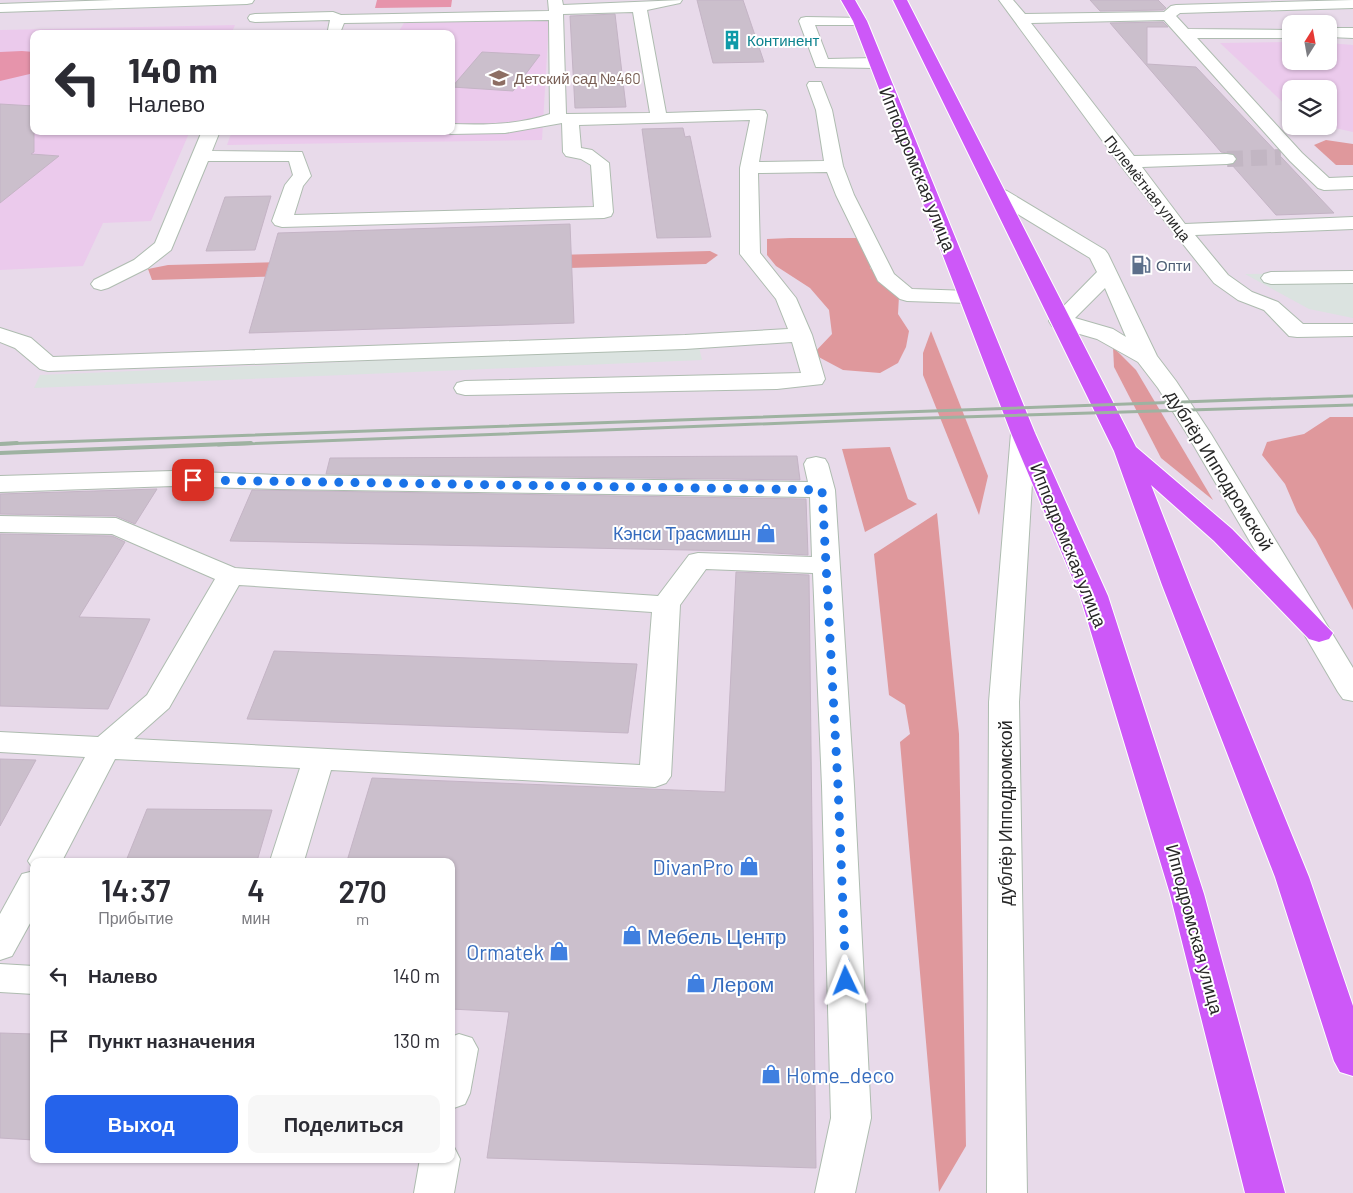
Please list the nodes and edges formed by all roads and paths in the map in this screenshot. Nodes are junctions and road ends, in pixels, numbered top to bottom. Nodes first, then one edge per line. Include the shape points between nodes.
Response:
1 (247, 0) edge
2 (264, 0) edge
3 (675, 0) edge
4 (848, 0) edge
5 (900, 0) edge
6 (1006, 0) edge
7 (103, 3) edge
8 (1353, 4) edge
9 (1251, 6) junction
10 (639, 7) junction
11 (0, 8) edge
12 (555, 8) edge
13 (1170, 9) edge
14 (368, 12) dead end
15 (255, 18) junction
16 (1020, 19) junction
17 (860, 20) junction
18 (1282, 29) edge
19 (250, 30) edge
20 (1282, 33) edge
21 (1338, 33) edge
22 (1353, 33) edge
23 (1184, 34) junction
24 (876, 63) junction
25 (815, 85) dead end
26 (659, 118) junction
27 (564, 119) junction
28 (455, 129) edge
29 (210, 135) edge
30 (202, 156) junction
31 (1226, 159) tunnel mouth
32 (1126, 162) junction
33 (834, 166) junction
34 (749, 168) junction
35 (1353, 183) edge
36 (1000, 196) junction
37 (1353, 223) edge
38 (1180, 230) junction
39 (1108, 272) junction
40 (1353, 277) edge
41 (1271, 278) dead end
42 (102, 284) dead end
43 (969, 297) junction
44 (1060, 322) junction
45 (1353, 330) edge
46 (0, 335) edge
47 (801, 335) junction
48 (1146, 357) junction
49 (466, 388) dead end
50 (1023, 433) junction
51 (1126, 451) junction
52 (0, 484) edge
53 (0, 524) edge
54 (826, 565) junction
55 (230, 576) junction
56 (666, 605) junction
57 (1319, 633) junction
58 (1353, 692) edge
59 (0, 742) edge
60 (105, 748) junction
61 (319, 758) junction
62 (47, 858) edge
63 (288, 858) edge
64 (30, 891) edge
65 (0, 947) edge
66 (0, 978) edge
67 (30, 980) edge
68 (459, 1049) dead end
69 (1353, 1061) edge
70 (455, 1071) edge
71 (439, 1163) edge
72 (434, 1193) edge
73 (835, 1193) edge
74 (1007, 1193) edge
75 (1265, 1193) edge

1 - 7 street
2 - 15 street
3 - 10 street
4 - 17 highway, Ипподромская улица
5 - 36 highway
6 - 16 street, Пулемётная улица
7 - 11 street
8 - 9 street
9 - 13 street
9 - 18 street
10 - 12 street
10 - 26 street
12 - 14 street
12 - 15 street via 494,23 336,24 333,16 315,10
12 - 27 street
13 - 16 street
13 - 23 street
15 - 19 street
16 - 32 street, Пулемётная улица
17 - 24 highway, Ипподромская улица
17 - 24 street via 806,21 822,64
20 - 23 street
21 - 22 street
23 - 35 street via 1288,157 1324,184
24 - 43 highway, Ипподромская улица
25 - 33 street via 824,110
26 - 27 street
26 - 34 street via 759,115
27 - 28 street via 506,130
27 - 30 street via 572,152 586,154 600,163 604,212 282,221 294,185 302,176 296,156
29 - 30 street
30 - 42 street via 164,246 141,264
31 - 32 street
32 - 38 street, Пулемётная улица
33 - 34 street
33 - 43 street via 840,195 885,277 908,295
34 - 47 street via 750,254 786,298
36 - 39 street via 1098,254
36 - 44 highway
37 - 38 street
38 - 45 street, Пулемётная улица via 1221,279 1245,296 1271,306 1297,331
39 - 44 street
39 - 48 street
40 - 41 street
43 - 50 highway, Ипподромская улица
44 - 48 street, дублёр Ипподромской via 1105,334
44 - 51 highway
46 - 47 street via 23,343 48,364 685,342
47 - 49 street via 814,379
48 - 57 street, дублёр Ипподромской via 1199,434
50 - 74 street, дублёр Ипподромской via 1004,702
50 - 75 highway, Ипподромская улица via 1094,596 1187,894
51 - 57 highway via 1223,535
51 - 69 highway via 1292,877
52 - 54 street via 141,480 287,482 819,477
53 - 55 street via 116,526
54 - 56 street via 698,561
54 - 73 street via 851,1118
55 - 56 street
55 - 60 street via 158,700
56 - 61 street via 655,776
57 - 58 street, дублёр Ипподромской
59 - 60 street
60 - 61 street
60 - 62 street
61 - 63 street
64 - 65 street
66 - 67 street
68 - 70 street
71 - 72 street

